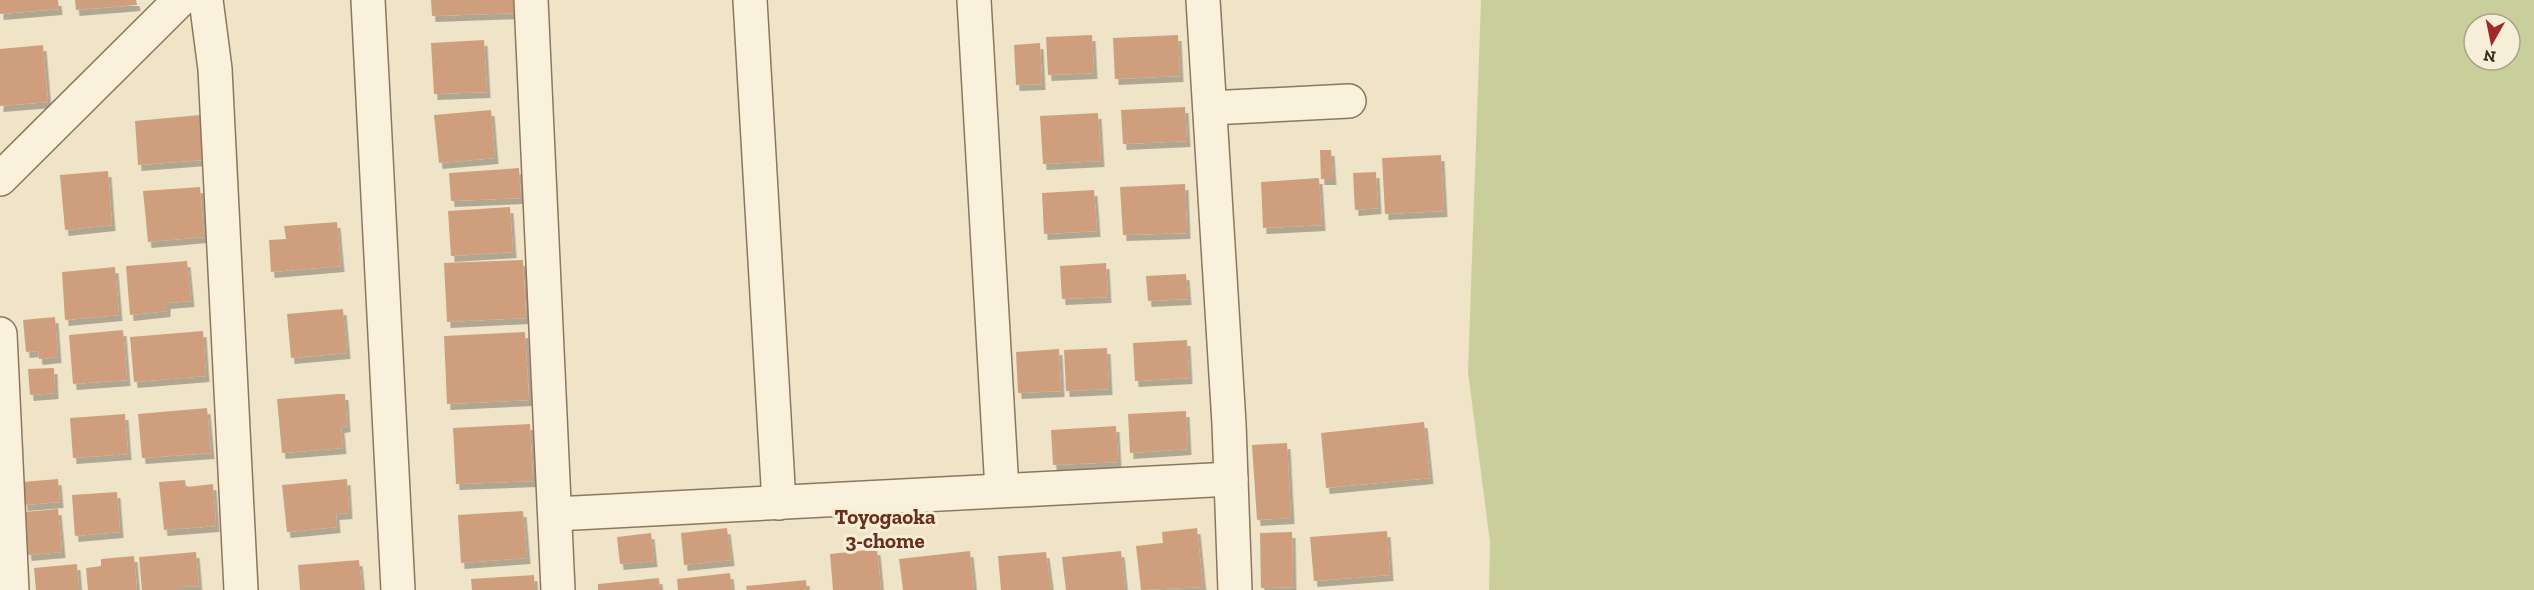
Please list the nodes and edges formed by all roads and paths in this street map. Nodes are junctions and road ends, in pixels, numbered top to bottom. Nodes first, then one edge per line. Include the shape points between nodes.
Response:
1 (180, 0) edge
2 (206, 0) edge
3 (368, 0) edge
4 (531, 0) edge
5 (750, 0) edge
6 (974, 0) edge
7 (1203, 0) edge
8 (1349, 101) dead end
9 (1210, 108) junction
10 (3, 168) edge
11 (0, 334) edge
12 (1231, 479) junction
13 (1002, 490) junction
14 (779, 504) junction
15 (555, 514) junction
16 (5, 544) edge
17 (12, 590) edge
18 (241, 590) edge
19 (398, 590) edge
20 (558, 590) edge
21 (1235, 590) edge

1 - 10 street
2 - 18 street via 214,69
3 - 19 street
4 - 15 street
5 - 14 street
6 - 13 street
7 - 9 street
8 - 9 street
9 - 12 street
11 - 16 street
12 - 13 street
12 - 21 street
13 - 14 street
14 - 15 street
15 - 20 street
16 - 17 street

